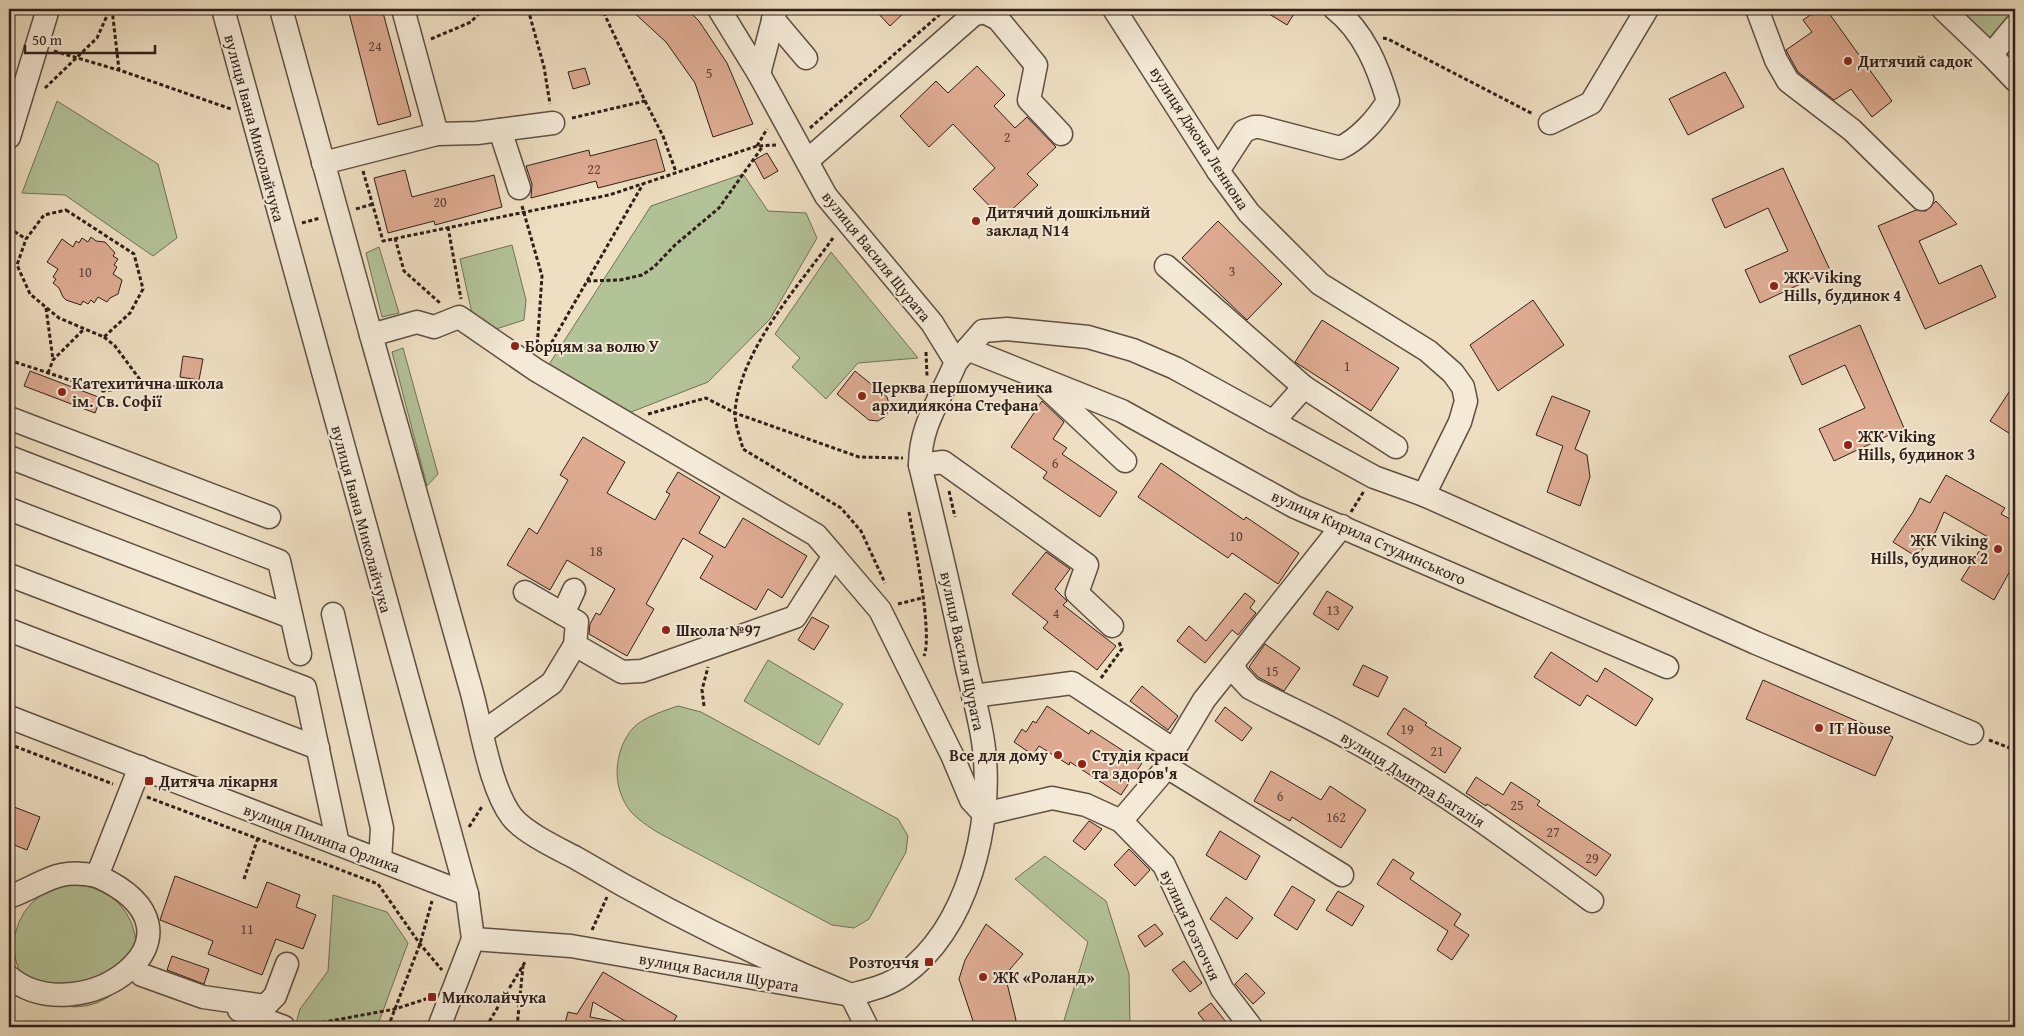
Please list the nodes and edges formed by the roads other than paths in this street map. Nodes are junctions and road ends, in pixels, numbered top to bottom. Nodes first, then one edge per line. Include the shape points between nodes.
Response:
1 (48, 9) edge
2 (223, 9) edge
3 (281, 9) edge
4 (403, 9) edge
5 (719, 9) edge
6 (1114, 9) edge
7 (1335, 9) edge
8 (1647, 9) edge
9 (1757, 9) edge
10 (1943, 9) edge
11 (775, 14) edge
12 (2015, 26) edge
13 (1991, 55) junction
14 (806, 58) dead end
15 (759, 74) junction
16 (2015, 80) edge
17 (1550, 122) road end
18 (553, 123) road end
19 (500, 130) junction
20 (438, 134) junction
21 (1061, 134) dead end
22 (9, 137) edge
23 (806, 161) junction
24 (323, 163) junction
25 (1218, 171) junction
26 (519, 188) dead end
27 (1922, 199) dead end
28 (1166, 266) dead end
29 (370, 334) junction
30 (961, 356) junction
31 (1035, 377) junction
32 (1304, 387) junction
33 (9, 418) edge
34 (1273, 422) junction
35 (1396, 447) dead end
36 (9, 457) edge
37 (1125, 461) dead end
38 (913, 465) junction
39 (1424, 495) junction
40 (9, 508) edge
41 (269, 517) dead end
42 (1342, 526) junction
43 (834, 556) junction
44 (9, 575) edge
45 (574, 590) dead end
46 (525, 592) dead end
47 (333, 614) dead end
48 (562, 614) junction
49 (291, 617) junction
50 (1112, 626) road end
51 (9, 630) edge
52 (574, 645) junction
53 (300, 654) dead end
54 (1232, 665) junction
55 (1667, 667) dead end
56 (973, 696) junction
57 (9, 717) edge
58 (483, 732) junction
59 (1972, 733) road end
60 (318, 748) junction
61 (1170, 758) junction
62 (140, 767) junction
63 (984, 814) junction
64 (1121, 822) junction
65 (338, 844) junction
66 (380, 860) junction
67 (1342, 875) dead end
68 (97, 876) junction
69 (17, 894) edge
70 (467, 894) junction
71 (1592, 901) dead end
72 (9, 914) edge
73 (472, 939) junction
74 (287, 964) dead end
75 (142, 975) junction
76 (9, 977) edge
77 (129, 994) dead end
78 (851, 995) junction
79 (203, 997) junction
80 (52, 1015) dead end
81 (284, 1027) edge
82 (439, 1027) edge
83 (866, 1027) edge
84 (1251, 1027) edge

1 - 22 street
2 - 70 street, вулиця Івана Миколайчука
3 - 24 street
4 - 20 street
5 - 15 street, вулиця Василя Щурата
6 - 25 street, вулиця Джона Леннона
7 - 25 street via 1345,16 1371,53 1388,101 1382,112 1351,143 1340,148 1254,126 1244,131
8 - 17 street via 1591,103
9 - 27 street via 1776,60 1788,81 1852,130
10 - 13 street
11 - 14 street
11 - 15 street
12 - 13 street
13 - 16 street
15 - 23 street, вулиця Василя Щурата
18 - 19 street
19 - 20 street
19 - 26 street
20 - 24 street
21 - 23 street via 1029,100 1036,65 998,19 984,12 973,15
23 - 30 street, вулиця Василя Щурата via 826,196
24 - 29 street
25 - 39 street, вулиця Джона Леннона via 1249,213 1320,284 1428,351 1453,373 1463,387 1466,401 1460,422
28 - 32 street
29 - 43 street via 417,322 434,327 459,317 536,370 816,535
29 - 58 street
30 - 31 street, вулиця Кирила Студинського
30 - 34 street via 983,331 1088,337 1111,342 1175,368
30 - 38 street, вулиця Василя Щурата via 924,428
31 - 37 street
31 - 42 street, вулиця Кирила Студинського via 1122,411 1295,507
32 - 34 street
32 - 35 street
33 - 41 street
34 - 39 street via 1374,477
36 - 49 street via 279,561
38 - 50 street via 943,462 1087,565 1077,593
38 - 56 street, вулиця Василя Щурата
39 - 59 street via 1756,642
40 - 49 street
42 - 54 street
42 - 55 street, вулиця Кирила Студинського
43 - 52 street via 795,617 642,671 622,672
43 - 63 street via 877,606 952,755 971,800
44 - 60 street via 305,688
45 - 48 street
46 - 48 street
47 - 66 street via 382,828
48 - 52 street via 577,622
49 - 53 street
51 - 60 street
52 - 58 street via 552,683
54 - 61 street via 1204,700
54 - 71 street, вулиця Дмитра Багалія via 1250,688 1404,770 1476,817
56 - 61 street via 1072,683
56 - 63 street, вулиця Василя Щурата via 984,749
57 - 62 street, вулиця Пилипа Орлика
58 - 78 street via 496,785 513,818 533,833 615,881 711,931
60 - 65 street
61 - 64 street
61 - 67 street
62 - 65 street, вулиця Пилипа Орлика
62 - 68 street
63 - 64 street, вулиця Розточчя via 1052,798 1086,805
63 - 78 street, вулиця Василя Щурата via 973,870 951,918 924,956 895,980
64 - 84 street, вулиця Розточчя via 1164,865 1222,989
65 - 66 street, вулиця Пилипа Орлика
66 - 70 street, вулиця Пилипа Орлика
68 - 69 street via 67,873 38,882
68 - 75 street via 124,891 142,916 148,945
69 - 72 street
70 - 73 street, вулиця Івана Миколайчука
73 - 78 street, вулиця Василя Щурата via 571,946
73 - 82 street, вулиця Івана Миколайчука
74 - 79 street via 275,996 265,1006
75 - 77 street
75 - 79 street
76 - 80 street via 26,1000
78 - 83 street
79 - 81 street

